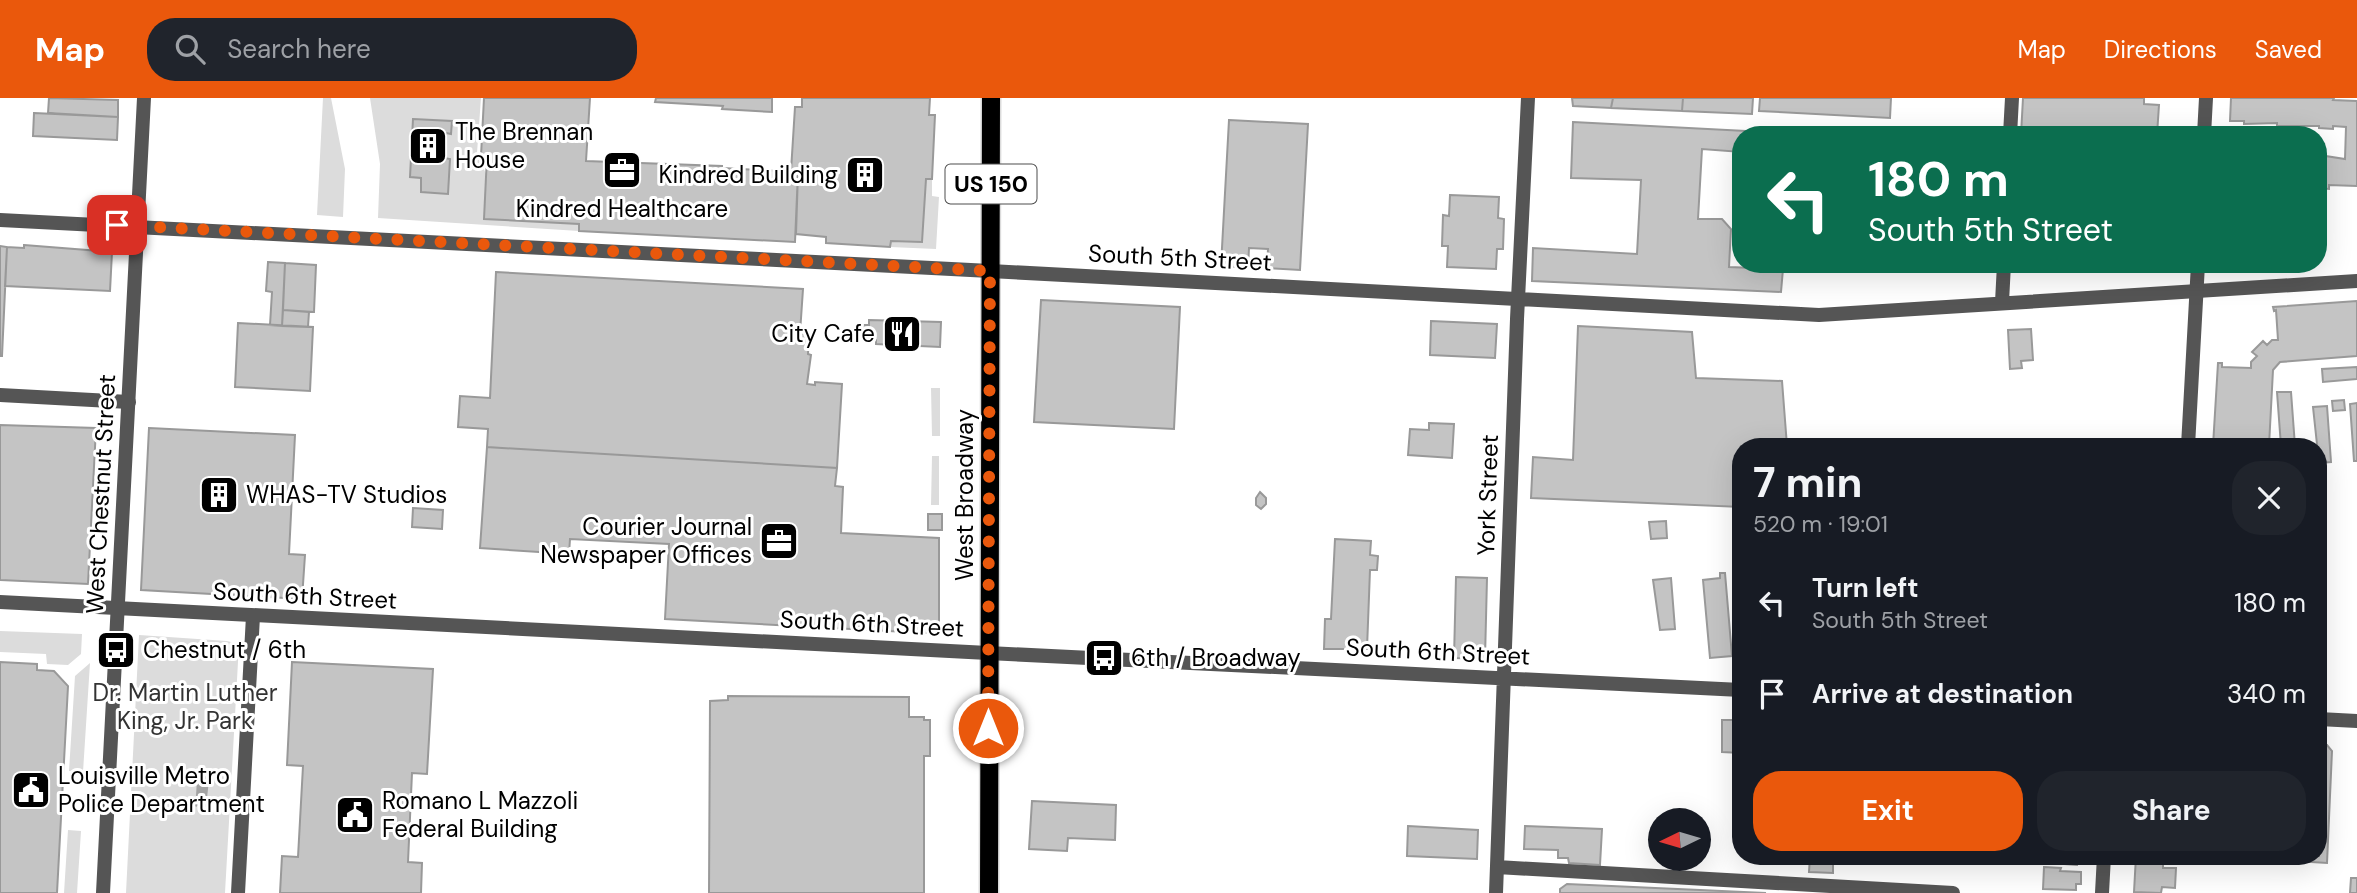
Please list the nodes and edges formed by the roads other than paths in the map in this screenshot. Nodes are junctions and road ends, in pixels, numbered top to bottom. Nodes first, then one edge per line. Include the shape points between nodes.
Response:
1 (144, 98) edge
2 (991, 98) edge
3 (1528, 98) edge
4 (2012, 98) edge
5 (2206, 98) edge
6 (2010, 126) edge
7 (2204, 126) edge
8 (0, 220) edge
9 (138, 226) junction
10 (990, 271) junction
11 (2004, 273) edge
12 (2197, 273) edge
13 (2357, 281) edge
14 (2196, 292) junction
15 (1518, 299) junction
16 (2002, 302) junction
17 (0, 395) edge
18 (129, 402) junction
19 (2189, 438) edge
20 (0, 602) edge
21 (118, 608) junction
22 (253, 616) junction
23 (988, 653) junction
24 (1504, 678) junction
25 (1732, 690) edge
26 (2327, 719) edge
27 (2357, 721) edge
28 (2104, 865) edge
29 (1497, 867) junction
30 (103, 893) edge
31 (238, 893) edge
32 (989, 893) edge
33 (1496, 893) edge
34 (1953, 893) edge
35 (2102, 893) edge

1 - 9 street, West Chestnut Street
2 - 10 main road, West Broadway / US 150
3 - 15 street, York Street
4 - 6 street
5 - 7 street
8 - 9 street, South 5th Street
9 - 10 street, South 5th Street
9 - 18 street, West Chestnut Street
10 - 15 street, South 5th Street
10 - 23 main road, West Broadway / US 150
11 - 16 street
12 - 14 street
13 - 14 street, South 5th Street
14 - 16 street, South 5th Street
14 - 19 street
15 - 16 street, South 5th Street via 1819,315
15 - 24 street, York Street
17 - 18 street
18 - 21 street, West Chestnut Street
20 - 21 street, South 6th Street
21 - 22 street, South 6th Street
21 - 30 street, West Chestnut Street
22 - 23 street, South 6th Street
22 - 31 street
23 - 24 street, South 6th Street
23 - 32 main road, West Broadway / US 150
24 - 25 street, South 6th Street
24 - 29 street, York Street
26 - 27 street
28 - 35 street
29 - 33 street, York Street
29 - 34 street

